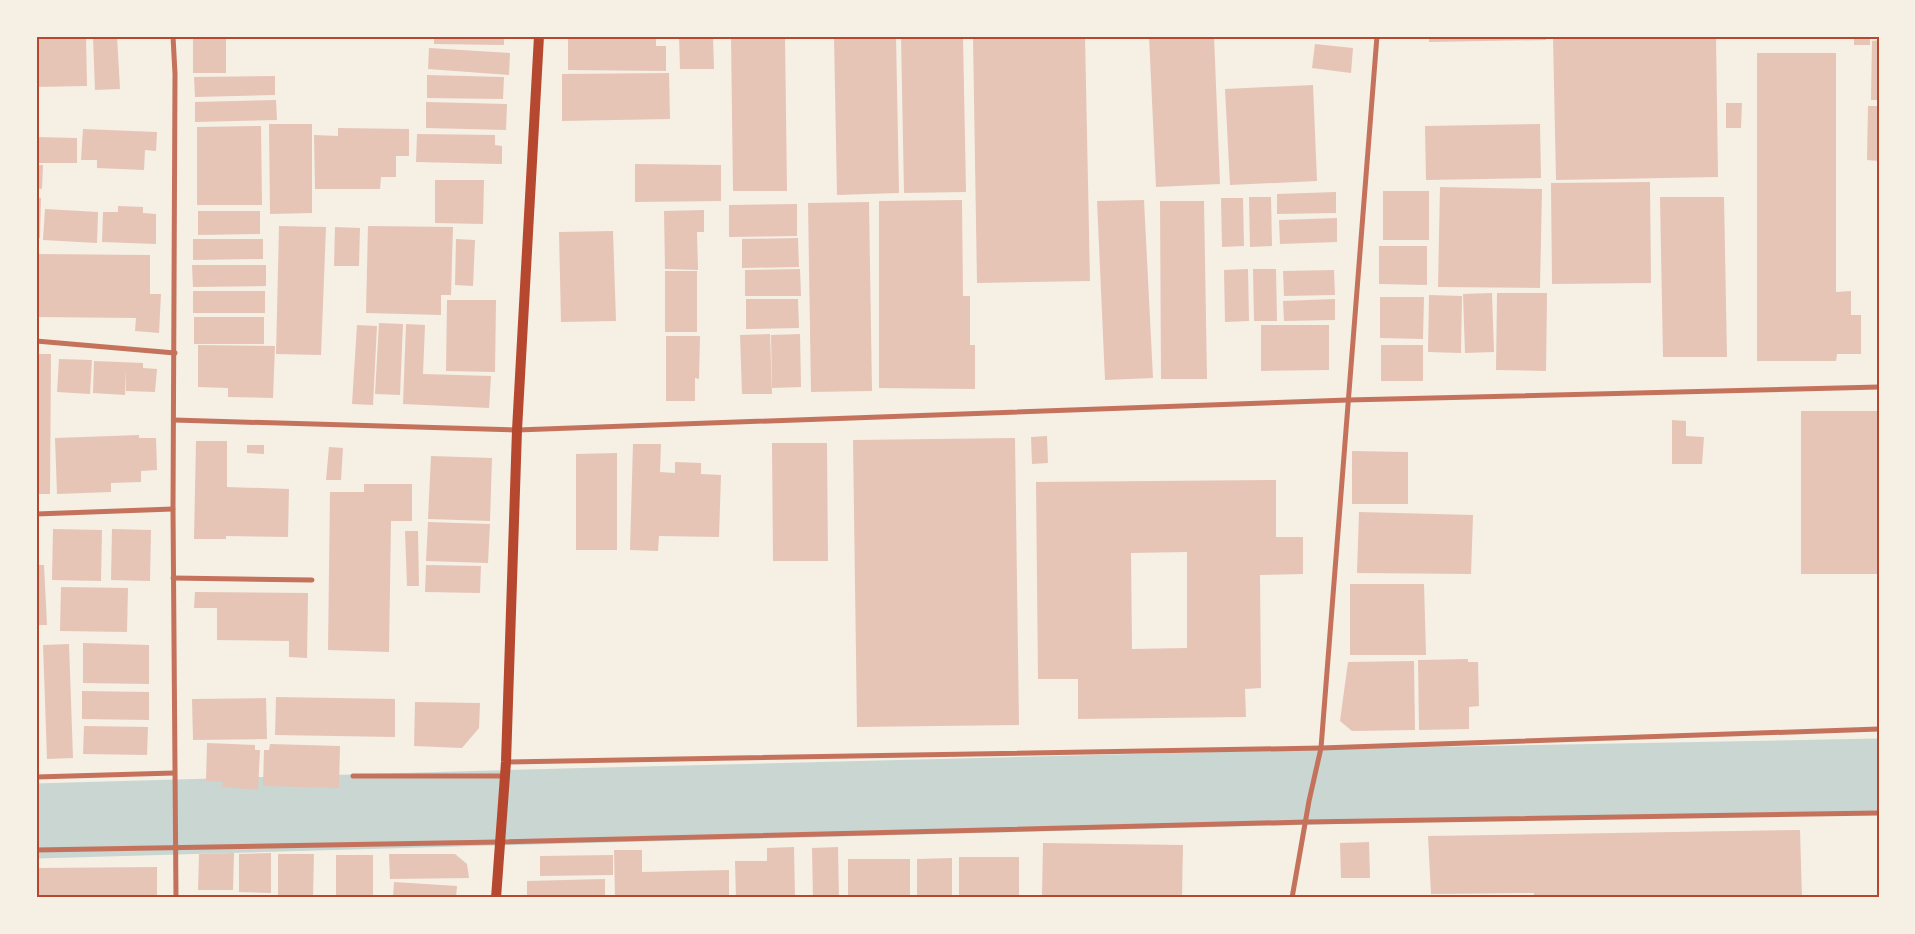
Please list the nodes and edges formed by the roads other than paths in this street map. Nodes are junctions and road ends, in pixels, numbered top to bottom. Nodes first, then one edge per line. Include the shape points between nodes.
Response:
1 (173, 36) edge
2 (539, 36) edge
3 (1377, 36) edge
4 (36, 341) edge
5 (175, 353) junction
6 (1879, 387) edge
7 (1348, 400) junction
8 (174, 420) junction
9 (518, 430) junction
10 (173, 508) junction
11 (36, 514) edge
12 (173, 578) junction
13 (312, 580) dead end
14 (1879, 729) edge
15 (1320, 748) junction
16 (506, 762) junction
17 (174, 772) junction
18 (352, 776) dead end
19 (505, 776) junction
20 (36, 777) edge
21 (1879, 813) edge
22 (1306, 822) junction
23 (499, 842) junction
24 (176, 846) junction
25 (36, 850) edge
26 (176, 898) edge
27 (496, 898) edge
28 (1292, 898) edge

1 - 5 street
2 - 9 main road
3 - 7 street
4 - 5 street
5 - 8 street
6 - 7 street
7 - 9 street
7 - 15 street
8 - 9 street
8 - 10 street
9 - 16 main road
10 - 11 street
10 - 12 street
12 - 13 street
12 - 17 street
14 - 15 street
15 - 16 street
15 - 22 street
16 - 19 main road
17 - 20 street
17 - 24 street
18 - 19 street
19 - 23 main road
21 - 22 street
22 - 23 street
22 - 28 street
23 - 24 street
23 - 27 main road
24 - 25 street
24 - 26 street

